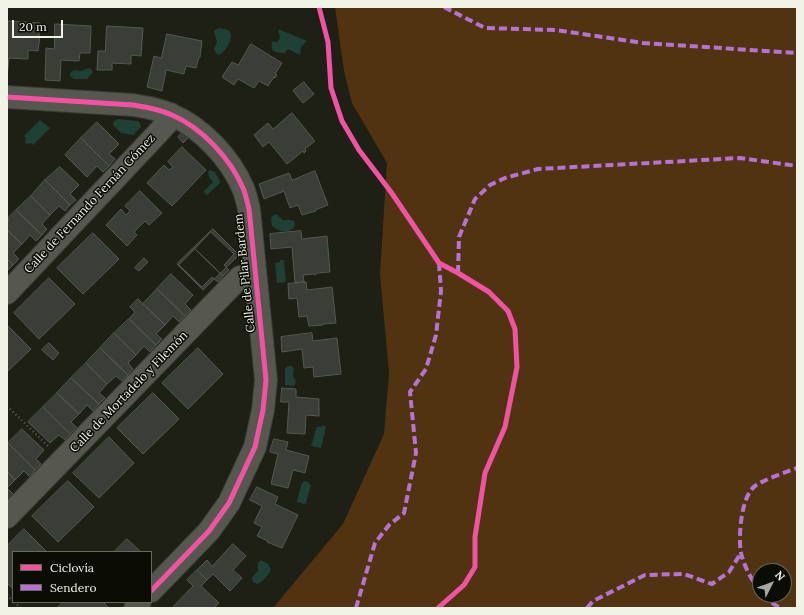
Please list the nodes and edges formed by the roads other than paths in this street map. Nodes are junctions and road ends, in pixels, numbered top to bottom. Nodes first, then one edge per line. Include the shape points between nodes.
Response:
1 (7, 98) edge
2 (171, 114) junction
3 (255, 274) junction
4 (7, 293) edge
5 (7, 517) edge
6 (152, 590) edge

1 - 2 street, Calle de Pilar Bardem via 133,105
2 - 3 street, Calle de Pilar Bardem via 211,143 243,188 249,209
2 - 4 street, Calle de Fernando Fernán Gómez via 157,134
3 - 5 street, Calle de Mortadelo y Filemón via 240,277
3 - 6 street, Calle de Pilar Bardem via 266,380 255,447 229,503 209,531

